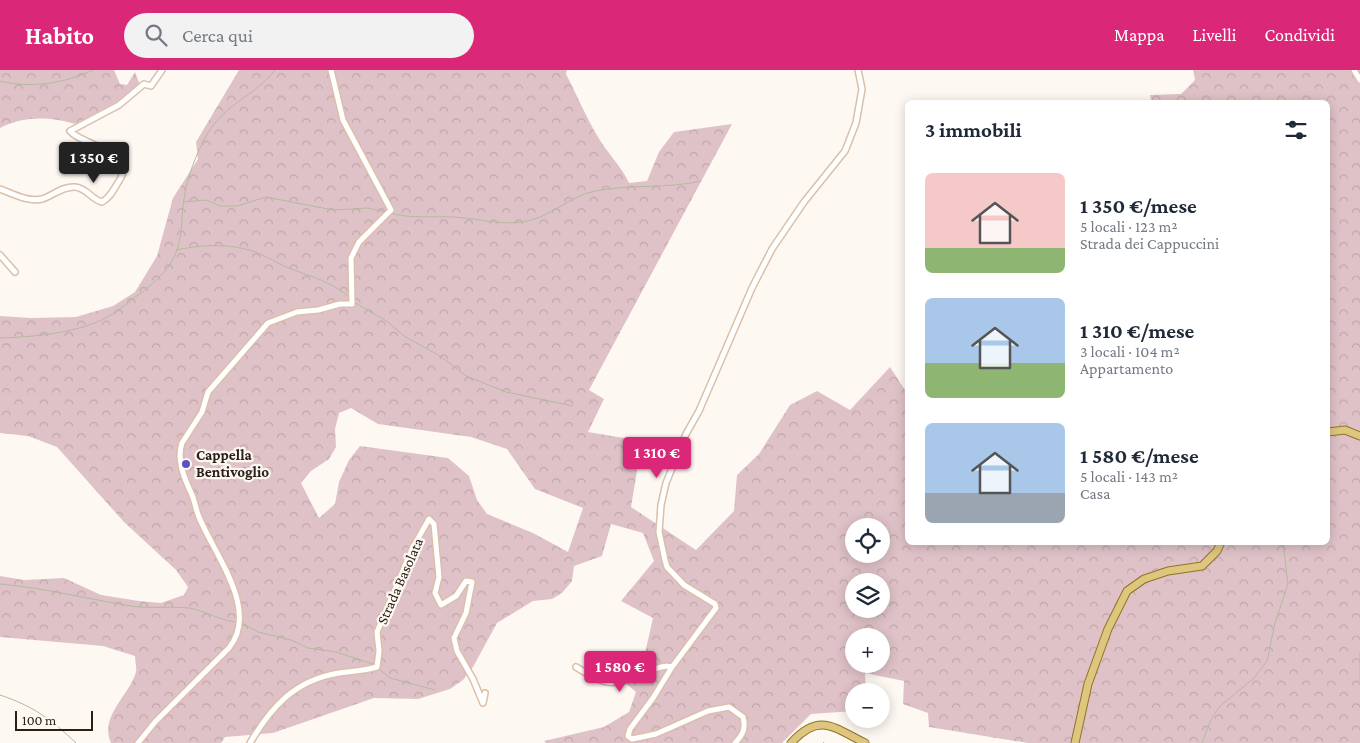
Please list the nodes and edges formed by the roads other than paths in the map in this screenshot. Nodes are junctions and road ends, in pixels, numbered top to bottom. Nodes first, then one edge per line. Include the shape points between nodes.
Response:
1 (162, 70) edge
2 (331, 70) edge
3 (858, 70) edge
4 (1354, 70) edge
5 (1360, 80) edge
6 (0, 189) edge
7 (0, 255) edge
8 (15, 272) dead end
9 (1330, 432) edge
10 (1360, 436) edge
11 (1220, 545) edge
12 (576, 667) dead end
13 (672, 667) junction
14 (485, 694) dead end
15 (138, 743) edge
16 (250, 743) edge
17 (735, 743) edge
18 (791, 743) edge
19 (865, 743) edge
20 (1075, 743) edge

1 - 6 street via 151,86 144,84 119,105 70,131 77,139 116,155 123,163 121,178 106,200 96,201 84,190 74,187 30,200
2 - 15 street via 343,120 391,210 359,242 351,258 352,304 297,312 268,322 208,392 202,412 182,444 184,478 198,516 236,596 239,629 229,648
3 - 13 street via 862,88 856,123 845,151 772,249 666,483 659,532 667,567 684,585 715,604 716,608
4 - 5 street
7 - 8 street
9 - 10 main road via 1345,430
11 - 20 main road via 1202,566 1168,571 1144,579 1127,591 1108,629 1088,684
12 - 13 street via 605,683 622,683 658,668
13 - 17 street via 630,729 630,738 656,734 708,711 729,707 744,717 744,732
14 - 16 street, Strada Basolata via 483,703 457,651 454,638 466,612 472,582 466,581 456,596 441,605 435,593 439,577 434,524 429,519 412,549 377,632 377,667 338,673 288,693 264,718
18 - 19 main road via 806,728 817,724 832,727

